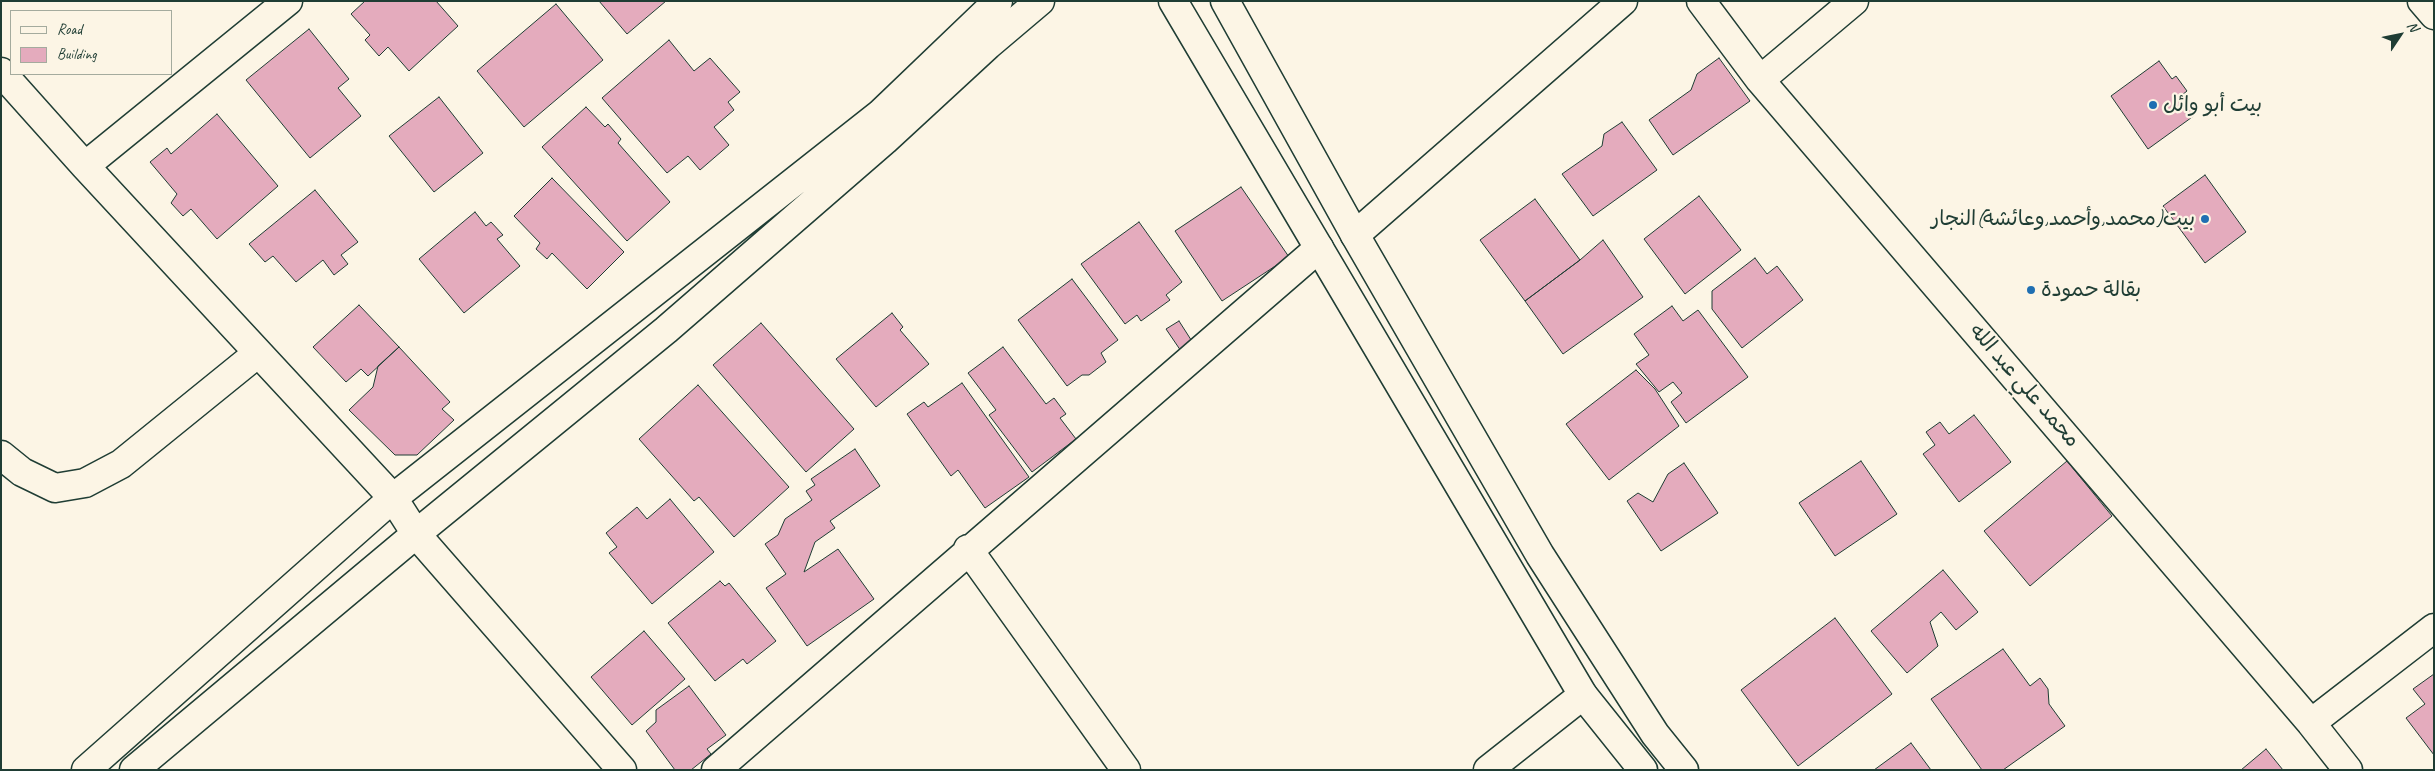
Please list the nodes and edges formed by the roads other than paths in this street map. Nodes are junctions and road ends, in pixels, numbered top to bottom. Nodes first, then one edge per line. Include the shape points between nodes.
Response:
1 (288, 1) edge
2 (998, 1) edge
3 (1040, 1) edge
4 (1173, 1) edge
5 (1225, 1) edge
6 (1622, 1) edge
7 (1701, 1) edge
8 (1854, 1) edge
9 (2422, 1) edge
10 (2434, 16) edge
11 (1, 72) edge
12 (1760, 80) junction
13 (85, 166) junction
14 (1355, 235) junction
15 (1319, 248) junction
16 (258, 353) junction
17 (1, 454) edge
18 (393, 498) junction
19 (416, 534) junction
20 (968, 549) junction
21 (2434, 628) edge
22 (1583, 695) junction
23 (2311, 723) junction
24 (86, 770) edge
25 (134, 770) edge
26 (622, 770) edge
27 (716, 770) edge
28 (1126, 770) edge
29 (1488, 770) edge
30 (1644, 770) edge
31 (1684, 770) edge
32 (2348, 770) edge

1 - 13 street
2 - 18 street via 880,114
3 - 19 street via 666,330
4 - 15 street
5 - 14 street
6 - 14 street
7 - 12 street, محمد علي عبد الله
8 - 12 street
9 - 10 street
11 - 13 street
12 - 23 street, محمد علي عبد الله
13 - 16 street
14 - 31 street via 1540,555 1655,734
15 - 20 street
15 - 22 street
16 - 17 street via 121,464 85,483 55,488 22,472
16 - 18 street
18 - 19 street
18 - 24 street
19 - 25 street
19 - 26 street
20 - 27 street
20 - 28 street
21 - 23 street
22 - 29 street
22 - 30 street
23 - 32 street, محمد علي عبد الله

